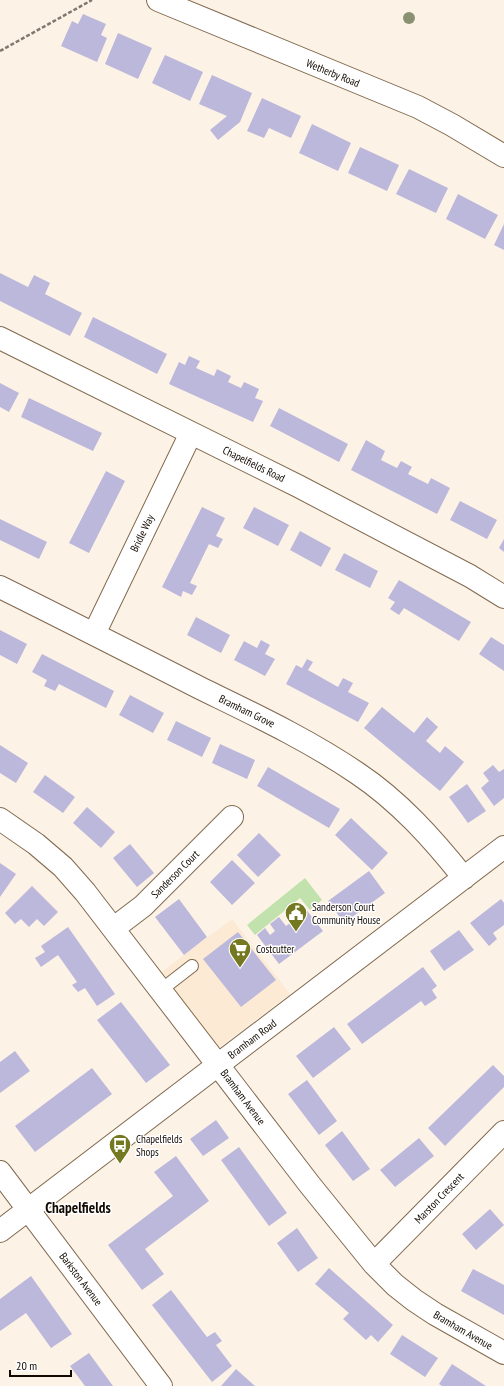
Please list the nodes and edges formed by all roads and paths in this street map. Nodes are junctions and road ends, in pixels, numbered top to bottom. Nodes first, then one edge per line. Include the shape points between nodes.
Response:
1 (92, 0) edge
2 (158, 0) edge
3 (0, 51) edge
4 (504, 156) edge
5 (0, 338) edge
6 (191, 433) junction
7 (0, 587) edge
8 (504, 597) edge
9 (94, 634) junction
10 (232, 817) dead end
11 (0, 820) edge
12 (504, 847) edge
13 (464, 878) junction
14 (114, 928) junction
15 (192, 966) dead end
16 (161, 990) junction
17 (218, 1065) junction
18 (504, 1132) edge
19 (0, 1172) edge
20 (28, 1210) junction
21 (0, 1231) edge
22 (374, 1264) junction
23 (504, 1353) edge
24 (161, 1386) edge

1 - 3 path
2 - 4 street, Wetherby Road via 418,107
5 - 6 street, Chapelfields Road
6 - 8 street, Chapelfields Road via 375,525
6 - 9 street, Bridle Way
7 - 9 street, Bramham Grove
9 - 13 street, Bramham Grove via 276,725 357,773 414,820
10 - 14 street, Sanderson Court via 142,906
11 - 14 street, Bramham Avenue via 36,844 63,867
12 - 13 street, Bramham Road
13 - 17 street, Bramham Road
14 - 16 street, Bramham Avenue
15 - 16 lane
16 - 17 street, Bramham Avenue
17 - 20 street, Bramham Road
17 - 22 street, Bramham Avenue
18 - 22 street, Marston Crescent
19 - 20 street, Barkston Avenue
20 - 21 street, Bramham Road
20 - 24 street, Barkston Avenue
22 - 23 street, Bramham Avenue via 414,1300

